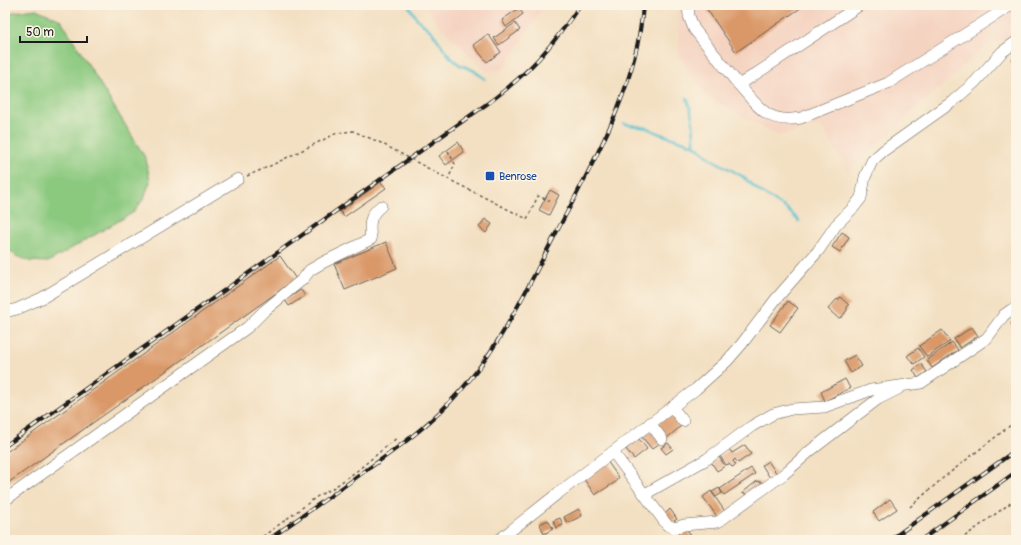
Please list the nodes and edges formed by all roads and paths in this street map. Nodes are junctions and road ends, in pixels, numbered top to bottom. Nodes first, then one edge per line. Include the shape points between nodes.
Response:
1 (688, 5) edge
2 (860, 5) edge
3 (1011, 5) edge
4 (1016, 42) edge
5 (739, 85) junction
6 (448, 151) dead end
7 (238, 179) joint
8 (448, 179) junction
9 (550, 202) dead end
10 (381, 206) dead end
11 (1016, 309) edge
12 (5, 312) edge
13 (910, 384) junction
14 (672, 407) junction
15 (682, 421) dead end
16 (1016, 421) edge
17 (650, 423) junction
18 (398, 437) dead end
19 (662, 439) dead end
20 (613, 452) junction
21 (645, 494) junction
22 (1016, 499) edge
23 (5, 500) edge
24 (910, 508) dead end
25 (258, 540) edge
26 (499, 540) edge
27 (960, 540) edge

1 - 5 street via 694,29
2 - 5 street
3 - 5 street via 888,83 801,118 787,121 765,113
4 - 14 street via 1002,52 975,82 952,102 872,161 865,177 861,198 854,207 836,225 818,251 776,299 736,351 696,389
6 - 8 path via 455,164
7 - 8 path, bridge via 337,133 353,131
7 - 12 street via 42,298
8 - 9 path via 527,219 538,196
10 - 23 street via 370,218 371,239 310,270 248,327
11 - 13 street via 1004,316 987,338 921,383
13 - 21 street via 872,390 824,407 792,409 773,414 707,459
13 - 21 street via 878,399 718,522 670,527
14 - 15 street
14 - 17 street
16 - 24 path via 943,478
17 - 19 street
17 - 20 street
18 - 25 path via 358,470
20 - 21 street
20 - 26 street
22 - 27 path

